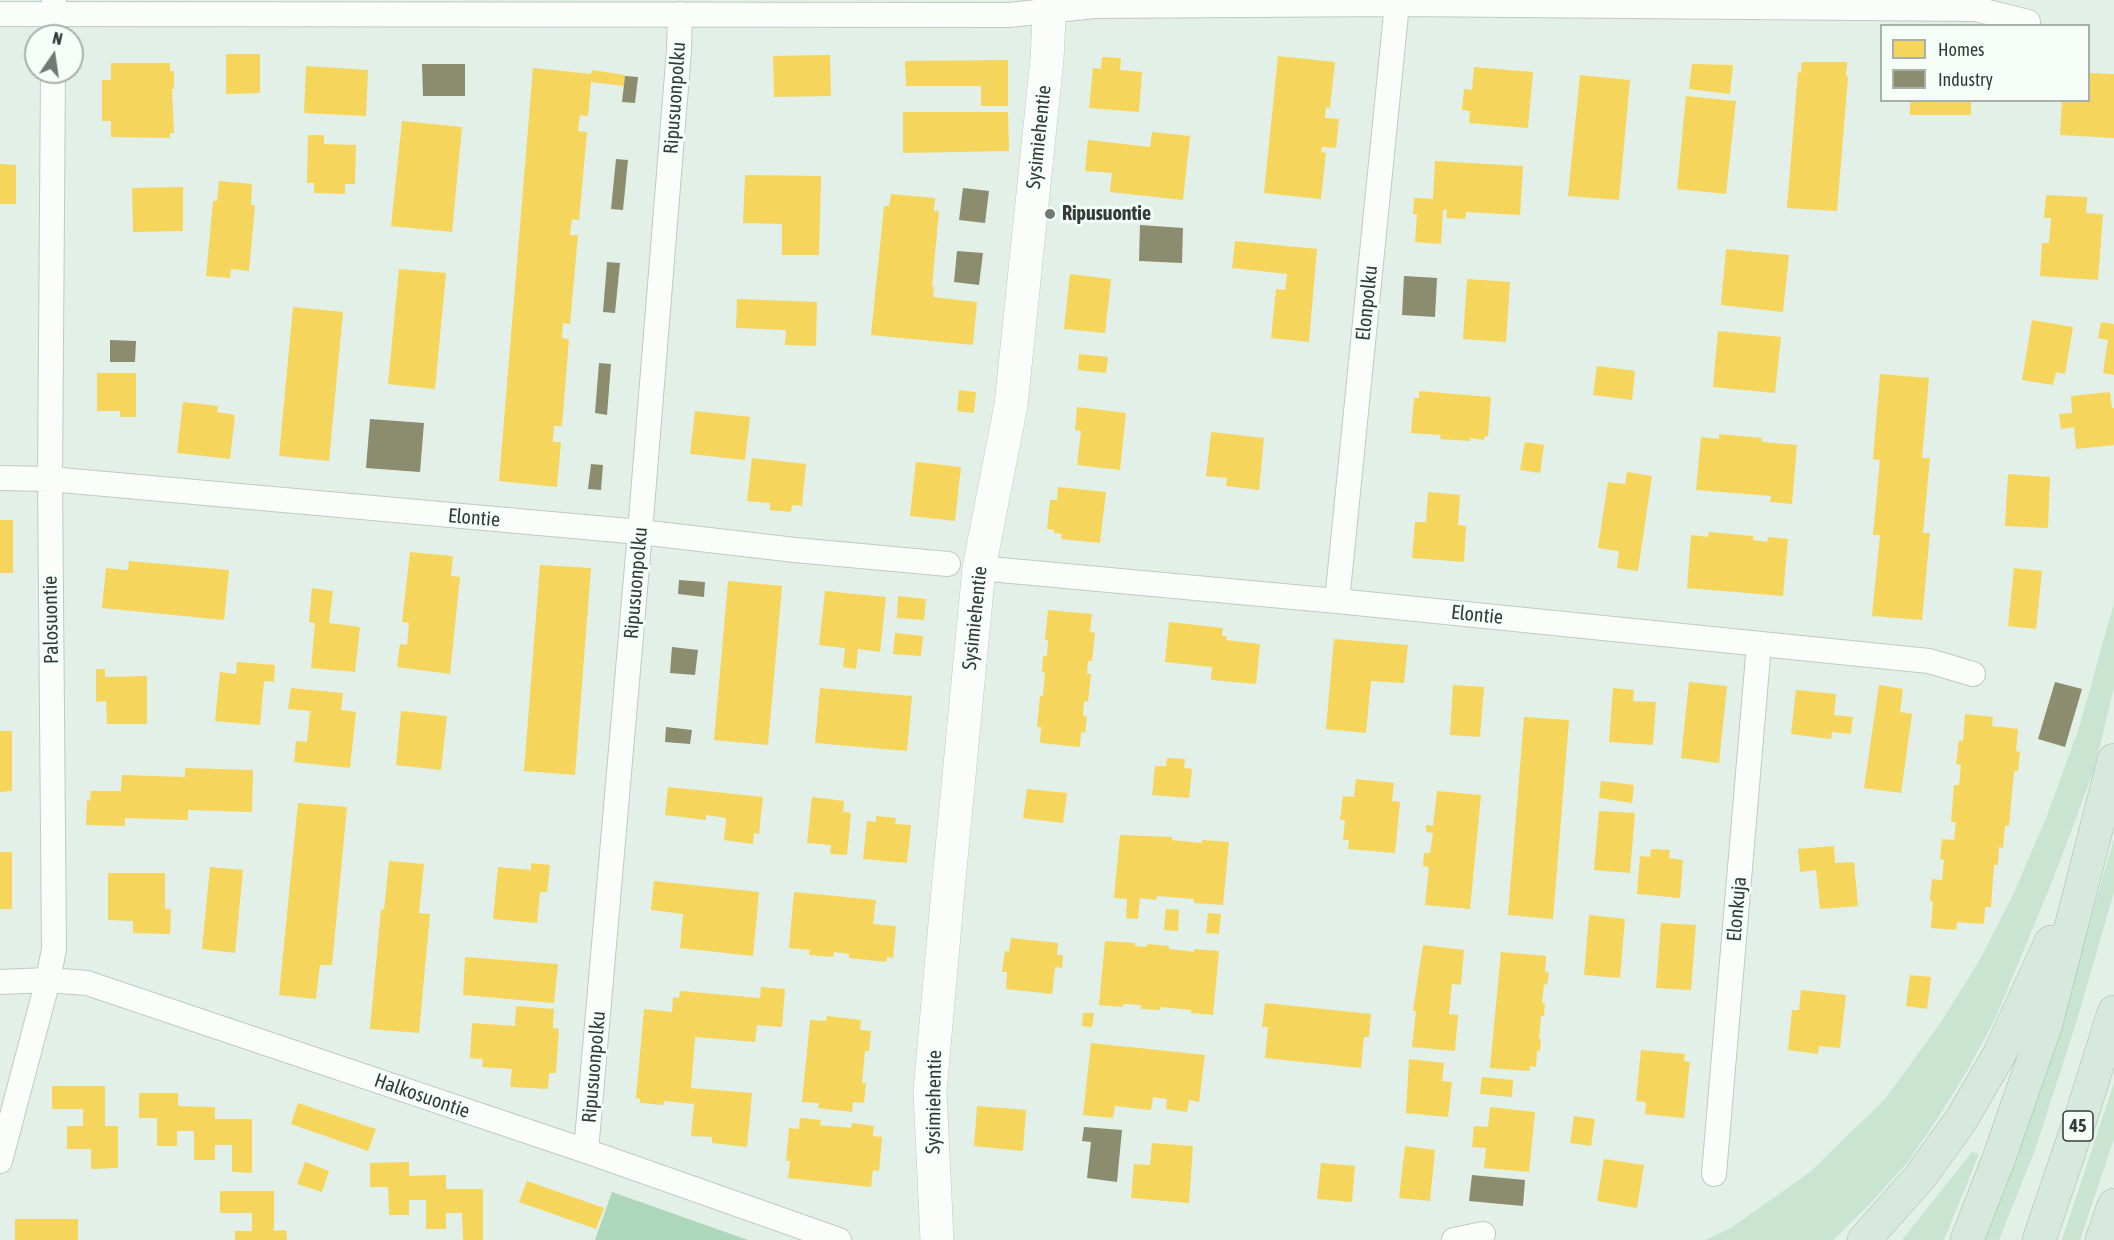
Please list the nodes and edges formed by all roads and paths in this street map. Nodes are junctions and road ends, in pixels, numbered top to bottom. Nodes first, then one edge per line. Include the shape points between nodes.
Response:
1 (1397, 4) junction
2 (1050, 5) edge
3 (0, 14) edge
4 (680, 14) junction
5 (54, 17) edge
6 (2028, 22) dead end
7 (53, 84) edge
8 (0, 478) edge
9 (50, 478) junction
10 (640, 532) junction
11 (963, 566) junction
12 (1337, 601) junction
13 (1759, 644) junction
14 (1973, 674) dead end
15 (2114, 760) edge
16 (2091, 846) junction
17 (48, 980) junction
18 (0, 982) edge
19 (2114, 1011) edge
20 (586, 1151) junction
21 (0, 1161) edge
22 (1714, 1174) dead end
23 (2114, 1205) edge
24 (1483, 1234) dead end
25 (839, 1240) edge
26 (937, 1240) edge
27 (1454, 1240) edge
28 (1864, 1240) edge
29 (1966, 1240) edge
30 (2039, 1240) edge
31 (2102, 1240) edge

1 - 2 street
1 - 6 street via 1976,9
1 - 12 street, Elonpolku
2 - 4 street via 1009,15
2 - 11 street, Sysimiehentie via 1011,405
3 - 5 street
4 - 5 street
4 - 10 street, Ripusuonpolku
7 - 9 street, Palosuontie
8 - 9 street, Elontie
9 - 10 street, Elontie
9 - 17 street, Palosuontie via 54,949
10 - 11 street, Elontie
10 - 20 street, Ripusuonpolku
11 - 12 street, Elontie
11 - 26 street, Sysimiehentie via 930,1091
12 - 13 street, Elontie
13 - 14 street, Elontie via 1929,661
13 - 22 street, Elonkuja
15 - 16 highway
16 - 28 highway via 1993,1065 1961,1120 1920,1177
16 - 29 highway via 2046,1023
17 - 18 street, Halkosuontie
17 - 20 street, Halkosuontie via 87,982
17 - 21 street, Palosuontie
19 - 30 highway, 45
20 - 25 street, Halkosuontie
23 - 31 highway
24 - 27 street

